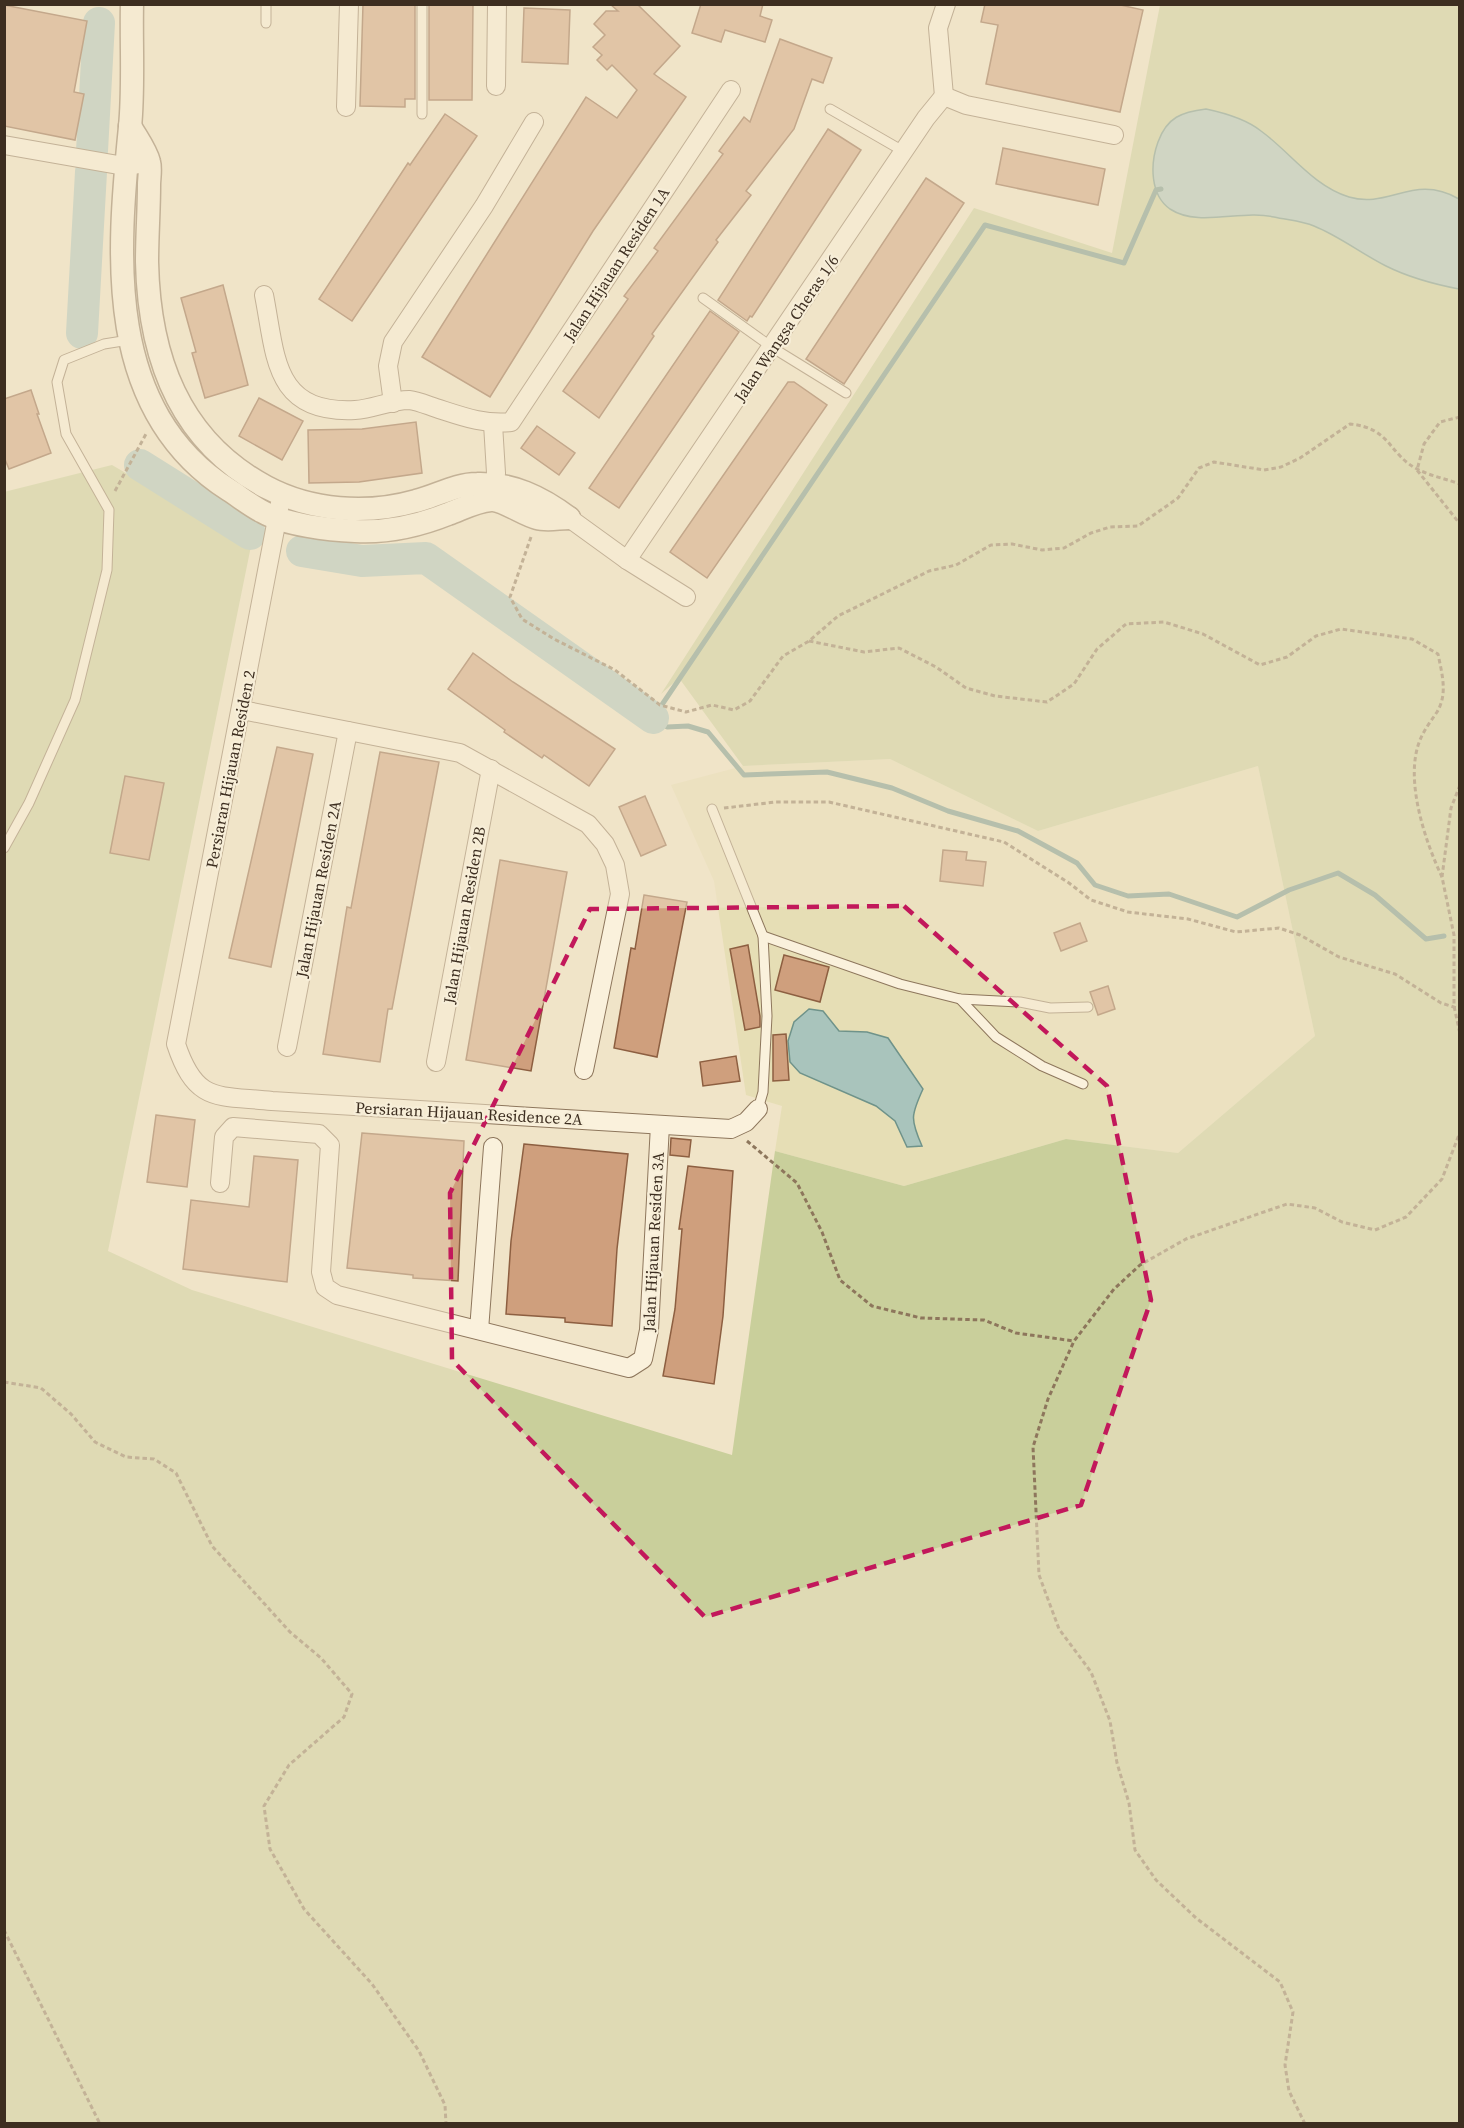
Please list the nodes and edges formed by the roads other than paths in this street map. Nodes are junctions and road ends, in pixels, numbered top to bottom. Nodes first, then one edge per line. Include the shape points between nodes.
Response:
1 (266, 4) edge
2 (349, 4) edge
3 (422, 4) edge
4 (497, 4) edge
5 (946, 4) edge
6 (127, 5) edge
7 (266, 23) dead end
8 (496, 86) dead end
9 (731, 90) dead end
10 (944, 96) junction
11 (346, 107) dead end
12 (830, 109) dead end
13 (422, 114) dead end
14 (534, 122) dead end
15 (130, 126) junction
16 (1114, 135) dead end
17 (4, 145) edge
18 (903, 151) junction
19 (149, 163) junction
20 (124, 166) junction
21 (264, 295) dead end
22 (703, 298) dead end
23 (153, 335) junction
24 (129, 340) junction
25 (773, 348) junction
26 (846, 393) dead end
27 (393, 403) junction
28 (493, 424) junction
29 (495, 492) junction
30 (282, 493) junction
31 (568, 518) junction
32 (278, 519) junction
33 (627, 560) junction
34 (686, 597) dead end
35 (242, 710) junction
36 (348, 731) junction
37 (491, 769) junction
38 (712, 809) road end
39 (4, 848) edge
40 (763, 936) junction
41 (960, 999) junction
42 (1088, 1007) dead end
43 (287, 1047) dead end
44 (436, 1062) dead end
45 (184, 1069) joint
46 (584, 1070) dead end
47 (1083, 1084) dead end
48 (758, 1109) joint
49 (660, 1125) junction
50 (493, 1147) dead end
51 (220, 1183) dead end
52 (479, 1330) junction

1 - 7 lane
2 - 11 street
3 - 13 lane
4 - 8 street
5 - 10 street via 938,28
6 - 15 street
9 - 28 street, Jalan Hijauan Residen 1A via 511,422
10 - 16 street via 966,105
10 - 18 street, Jalan Wangsa Cheras 1/6
12 - 18 lane
14 - 27 street via 484,206 393,342 388,366
15 - 19 street
15 - 20 street
17 - 20 street
18 - 25 street, Jalan Wangsa Cheras 1/6
19 - 20 street
19 - 23 street via 147,260
20 - 24 street via 122,254
21 - 27 street via 279,374 299,397 330,411
22 - 25 lane
23 - 24 street
23 - 30 street via 178,405 192,424 222,456 266,487
24 - 32 street via 157,416 173,442 190,462 247,503
24 - 39 lane via 104,344 64,360 57,382 66,434 109,510 107,570 75,699 29,803
25 - 26 lane
25 - 33 street, Jalan Wangsa Cheras 1/6
27 - 28 street via 417,402
28 - 29 street
29 - 30 street via 462,486 395,507 352,510 303,502
29 - 31 street via 538,519
29 - 31 street via 514,487
29 - 32 street via 419,525 396,530 353,531
30 - 32 street, Persiaran Hijauan Residen 2
31 - 33 street
32 - 35 street, Persiaran Hijauan Residen 2
33 - 34 street
35 - 36 street
35 - 45 street, Persiaran Hijauan Residen 2 via 176,1044
36 - 37 street via 460,753
36 - 43 street, Jalan Hijauan Residen 2A
37 - 44 street, Jalan Hijauan Residen 2B
37 - 46 street via 588,824 605,844 615,865 620,894
38 - 40 lane
40 - 41 lane via 900,984
40 - 48 lane via 767,1016 763,1092
41 - 42 lane via 1050,1008
41 - 47 lane via 996,1037 1042,1066
45 - 49 street, Persiaran Hijauan Residence 2A via 200,1089 215,1095
48 - 49 street, Persiaran Hijauan Residence 2A via 746,1122 731,1129
49 - 52 street, Jalan Hijauan Residen 3A via 649,1330 644,1359 629,1368
50 - 52 street
51 - 52 street via 224,1137 233,1127 319,1134 330,1145 321,1272 325,1287 337,1295

